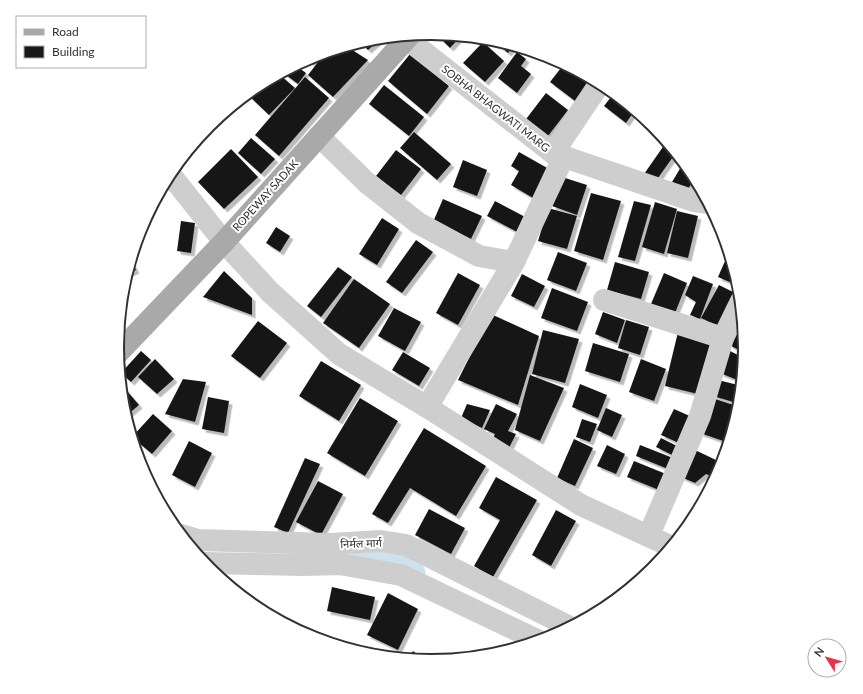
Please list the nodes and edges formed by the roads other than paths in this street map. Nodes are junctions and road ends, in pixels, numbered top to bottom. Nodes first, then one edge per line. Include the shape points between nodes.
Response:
1 (414, 41) edge
2 (403, 42) edge
3 (596, 88) edge
4 (319, 136) junction
5 (558, 155) junction
6 (174, 179) edge
7 (698, 196) edge
8 (224, 242) junction
9 (514, 262) junction
10 (604, 300) dead end
11 (736, 311) edge
12 (723, 338) junction
13 (124, 347) edge
14 (427, 407) junction
15 (649, 535) junction
16 (192, 538) edge
17 (667, 543) edge
18 (213, 563) edge
19 (564, 624) edge
20 (532, 637) edge

1 - 5 street, SOBHA BHAGWATI MARG
2 - 4 main road, ROPEWAY SADAK
3 - 5 street
4 - 8 main road, ROPEWAY SADAK
4 - 9 street via 366,182 418,223 479,256
5 - 7 street, SOBHA BHAGWATI MARG
5 - 9 street
6 - 8 street
8 - 13 main road, ROPEWAY SADAK
8 - 14 street via 270,292 339,354
9 - 14 street
10 - 12 street
11 - 12 street
12 - 15 street via 700,416
14 - 15 street via 581,505
15 - 17 street
16 - 19 street, निर्मल मार्ग via 330,544 381,541 406,545
18 - 20 street via 340,564 400,575

